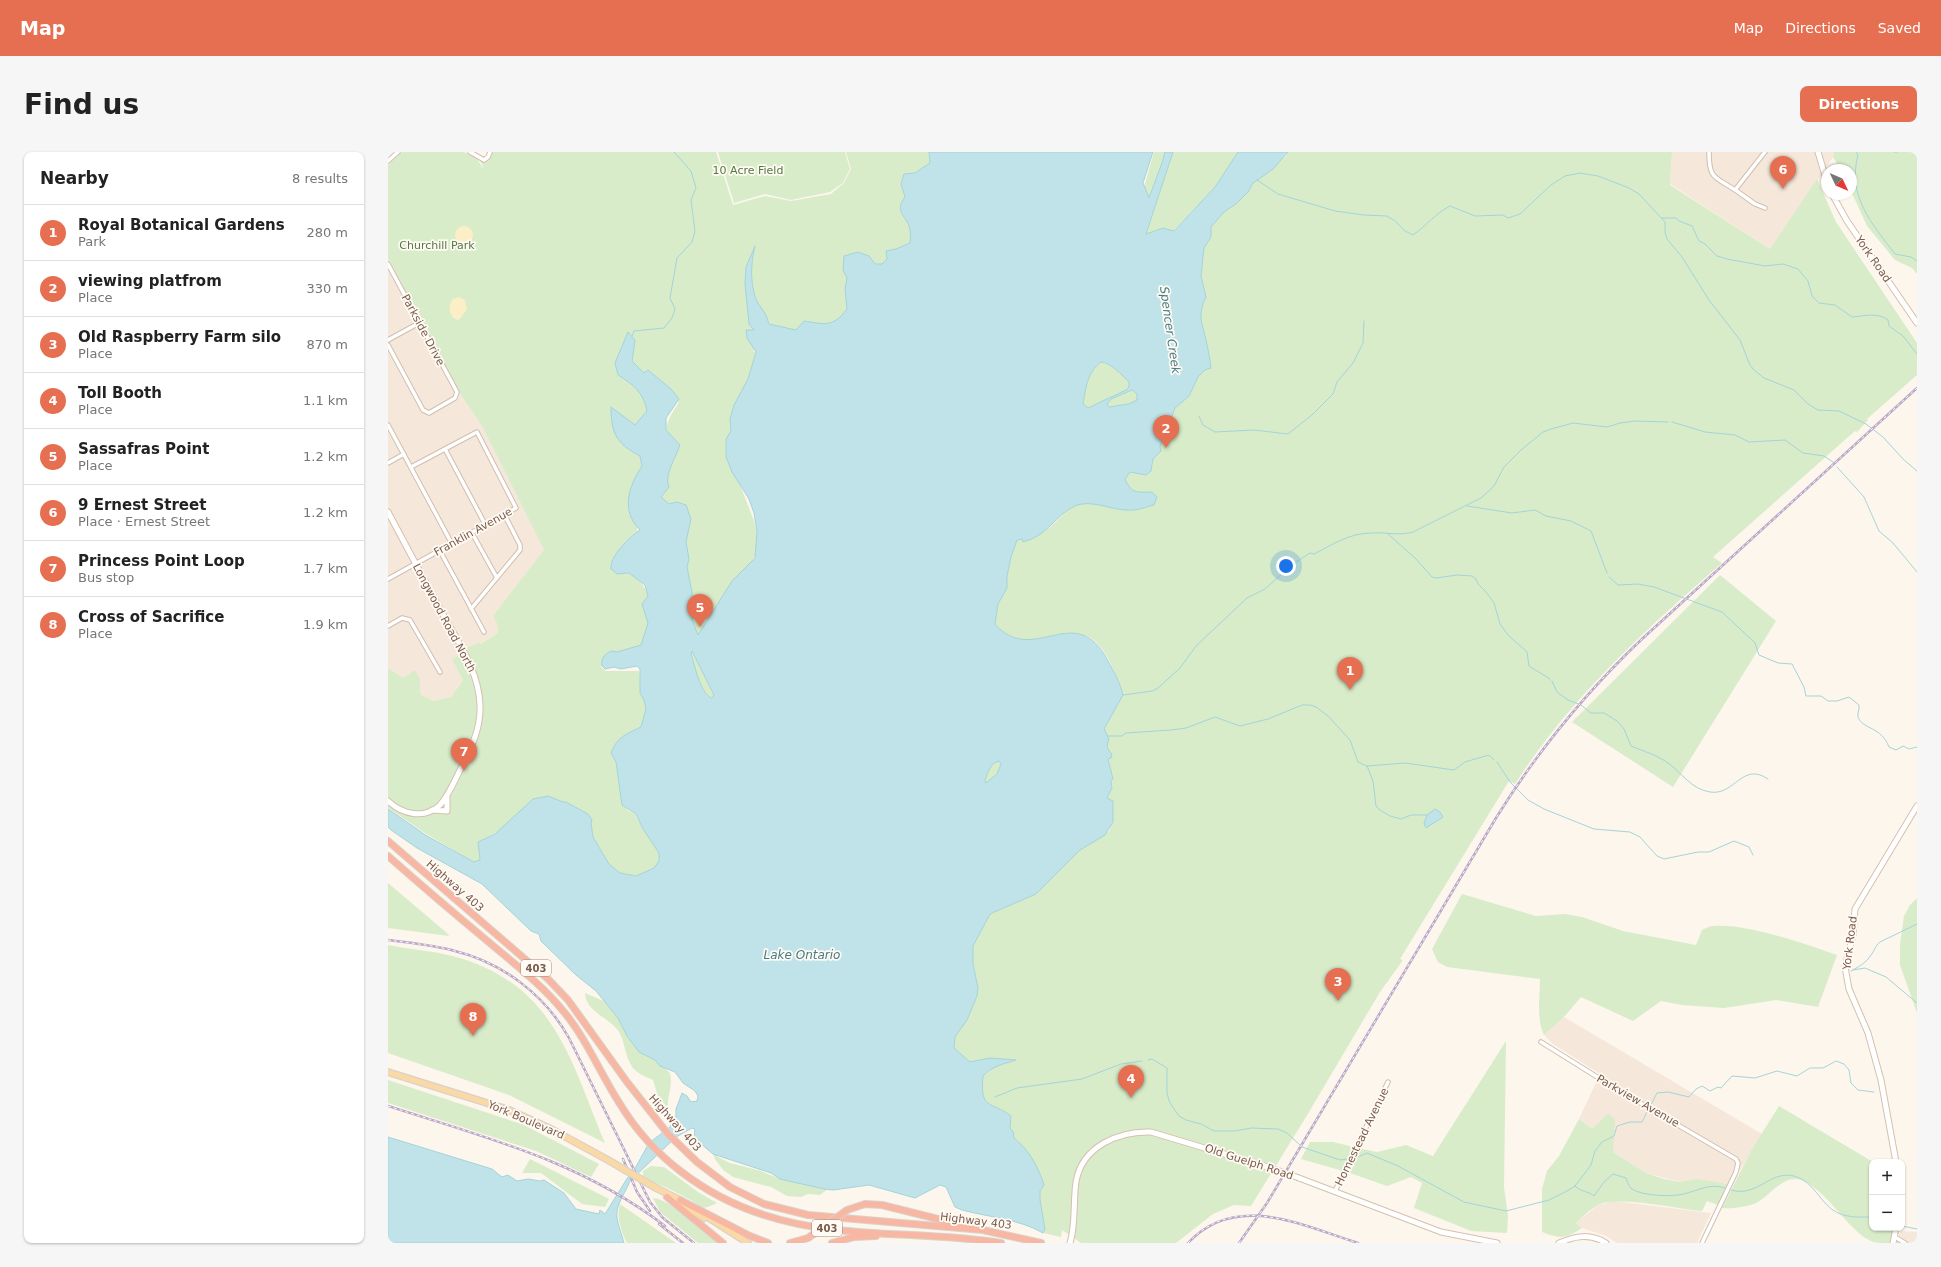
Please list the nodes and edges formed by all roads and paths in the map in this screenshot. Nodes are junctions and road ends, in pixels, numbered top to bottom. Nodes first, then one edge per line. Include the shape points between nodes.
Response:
1 (398, 152) edge
2 (470, 152) edge
3 (490, 152) edge
4 (1709, 152) edge
5 (1764, 152) edge
6 (1818, 152) edge
7 (388, 161) edge
8 (1822, 164) edge
9 (1727, 184) junction
10 (1835, 200) edge
11 (1765, 208) dead end
12 (388, 264) edge
13 (420, 323) junction
14 (1917, 323) edge
15 (388, 340) edge
16 (388, 345) edge
17 (388, 425) edge
18 (445, 449) junction
19 (404, 454) junction
20 (388, 463) edge
21 (411, 467) junction
22 (388, 512) edge
23 (505, 516) junction
24 (486, 526) junction
25 (472, 533) junction
26 (452, 544) junction
27 (440, 551) junction
28 (416, 564) junction
29 (497, 578) junction
30 (388, 579) edge
31 (471, 609) junction
32 (388, 626) edge
33 (484, 632) dead end
34 (440, 672) dead end
35 (447, 795) junction
36 (388, 801) edge
37 (1917, 806) edge
38 (432, 810) junction
39 (388, 841) edge
40 (388, 856) edge
41 (1541, 1042) dead end
42 (388, 1072) edge
43 (1388, 1082) dead end
44 (1895, 1159) edge
45 (656, 1188) junction
46 (1335, 1192) junction
47 (667, 1197) junction
48 (680, 1200) junction
49 (984, 1230) junction
50 (1896, 1231) edge
51 (937, 1237) junction
52 (1895, 1237) junction
53 (723, 1243) edge
54 (743, 1243) edge
55 (748, 1243) edge
56 (768, 1243) edge
57 (790, 1243) edge
58 (832, 1243) edge
59 (1001, 1243) edge
60 (1041, 1243) edge
61 (1070, 1243) edge
62 (1497, 1243) edge
63 (1559, 1243) edge
64 (1606, 1243) edge
65 (1702, 1243) edge
66 (1893, 1243) edge
67 (1905, 1243) edge

1 - 7 street
2 - 3 street via 484,160
4 - 9 street via 1711,173 1719,181
5 - 9 street via 1735,190
6 - 8 street
9 - 11 street
10 - 14 street, York Road
12 - 13 street, Parkside Drive
13 - 15 street
13 - 16 street, Parkside Drive via 457,392 453,400 429,413 423,410
17 - 19 street
18 - 21 street
18 - 23 street, Franklin Avenue via 475,432 480,436 516,508
18 - 24 street
19 - 20 street
19 - 21 street
21 - 26 street
22 - 28 street, Longwood Road North
23 - 24 street, Franklin Avenue
23 - 29 street via 520,548
24 - 25 street, Franklin Avenue
25 - 26 street, Franklin Avenue
25 - 29 street
26 - 27 street, Franklin Avenue
27 - 28 street, Franklin Avenue
27 - 31 street
28 - 30 street, Franklin Avenue
28 - 35 street, Longwood Road North via 472,669 480,695 476,736
29 - 31 street
31 - 33 street
32 - 34 street via 402,618 410,620
35 - 38 street, Longwood Road North
35 - 38 street via 447,811
36 - 38 street via 404,812 413,814
37 - 44 street, York Road via 1855,909 1853,935 1845,968 1849,988 1868,1033 1882,1080
39 - 49 highway, Highway 403 / 403 via 553,984 572,1005 656,1120 681,1148 730,1187 782,1210 837,1218
40 - 51 highway, Highway 403 / 403 via 540,985 565,1012 641,1135 692,1180 741,1207 780,1220 836,1230
41 - 65 street, Parkview Avenue via 1736,1159 1736,1172
42 - 45 main road, York Boulevard, bridge via 509,1110 551,1128
43 - 46 street, Homestead Avenue
45 - 47 main road, York Boulevard
45 - 48 main road, York Boulevard
46 - 61 street, Old Guelph Road, bridge via 1271,1168 1151,1132 1130,1133 1120,1135 1096,1148 1087,1157 1078,1173
46 - 62 street, Old Guelph Road via 1441,1232
47 - 53 highway
47 - 54 main road, York Boulevard
48 - 55 main road, York Boulevard
48 - 56 highway
49 - 57 highway, bridge via 882,1205 865,1204 847,1210 808,1238
49 - 60 highway, Highway 403 / 403
50 - 52 street
51 - 58 highway via 854,1237
51 - 59 highway, Highway 403 / 403
52 - 66 street
52 - 67 street
63 - 64 street via 1584,1236

